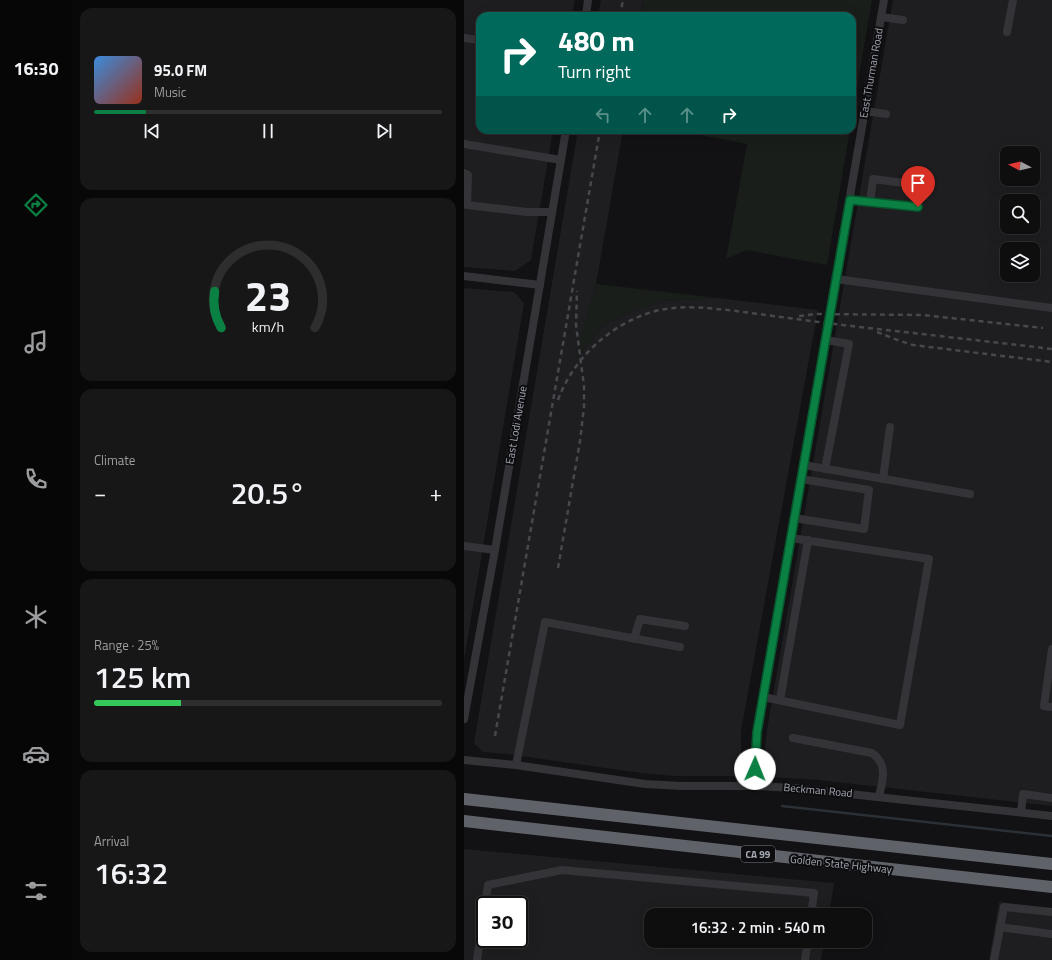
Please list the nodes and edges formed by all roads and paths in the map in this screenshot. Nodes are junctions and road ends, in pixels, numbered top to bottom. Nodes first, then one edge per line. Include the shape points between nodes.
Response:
1 (588, 0) edge
2 (884, 0) edge
3 (1013, 0) edge
4 (586, 12) edge
5 (881, 17) junction
6 (903, 20) dead end
7 (1007, 32) dead end
8 (464, 38) edge
9 (476, 40) edge
10 (865, 111) junction
11 (886, 114) dead end
12 (565, 134) edge
13 (464, 144) edge
14 (561, 160) junction
15 (464, 173) edge
16 (850, 200) junction
17 (870, 202) junction
18 (552, 212) junction
19 (464, 276) edge
20 (836, 279) junction
21 (540, 285) junction
22 (1052, 308) edge
23 (826, 340) junction
24 (890, 427) dead end
25 (804, 465) junction
26 (825, 469) junction
27 (801, 479) junction
28 (883, 479) junction
29 (970, 494) dead end
30 (794, 518) junction
31 (791, 538) junction
32 (808, 540) junction
33 (464, 546) edge
34 (495, 550) junction
35 (685, 626) dead end
36 (634, 639) junction
37 (680, 647) dead end
38 (1052, 650) edge
39 (763, 697) junction
40 (780, 700) junction
41 (1052, 707) edge
42 (464, 719) edge
43 (793, 738) dead end
44 (464, 760) edge
45 (516, 765) junction
46 (756, 786) junction
47 (879, 796) junction
48 (1052, 798) edge
49 (464, 799) edge
50 (1021, 812) junction
51 (1052, 816) edge
52 (464, 821) edge
53 (1052, 864) edge
54 (1052, 887) edge
55 (486, 896) edge
56 (812, 908) edge
57 (1052, 912) edge
58 (1000, 927) junction
59 (1052, 934) edge
60 (479, 948) edge
61 (807, 948) edge
62 (477, 960) edge
63 (805, 960) edge
64 (995, 960) edge

1 - 4 street
2 - 5 street, East Thurman Road
3 - 7 street
5 - 6 street
5 - 10 street, East Thurman Road
8 - 9 street
10 - 11 street
10 - 16 street, East Thurman Road
12 - 14 street, East Lodi Avenue
13 - 14 street
14 - 18 street, East Lodi Avenue
15 - 18 street via 468,175 467,205 527,212
16 - 17 street
16 - 20 street, East Thurman Road
17 - 17 street via 873,180 920,185 918,207
18 - 21 street, East Lodi Avenue
19 - 21 street
20 - 22 street
20 - 23 street, East Thurman Road
21 - 34 street, East Lodi Avenue
23 - 25 street, East Thurman Road
23 - 26 street via 849,344
24 - 28 street
25 - 26 street
25 - 27 street, East Thurman Road
26 - 28 street
27 - 30 street, East Thurman Road
27 - 30 street via 869,490 864,529
28 - 29 street
30 - 31 street, East Thurman Road
31 - 32 street
31 - 39 street, East Thurman Road
32 - 40 street
32 - 40 street via 929,560 900,725
33 - 34 street
34 - 42 street, East Lodi Avenue
35 - 36 street via 640,619
36 - 37 street
36 - 45 street via 545,622
38 - 41 street via 1044,706
39 - 40 street
39 - 46 street, East Thurman Road via 755,754
43 - 47 street via 872,752 880,761 884,773
44 - 45 street, Beckman Road
45 - 46 street, Beckman Road via 645,784
46 - 47 street, Beckman Road
47 - 50 street, Beckman Road
48 - 50 street via 1023,794
49 - 53 highway, Golden State Highway / CA 99
50 - 51 street, Beckman Road
52 - 54 highway, Golden State Highway / CA 99
55 - 56 street via 488,885 562,870 814,893
57 - 58 street via 1004,906
58 - 59 street
58 - 64 street
60 - 62 street
61 - 63 street

